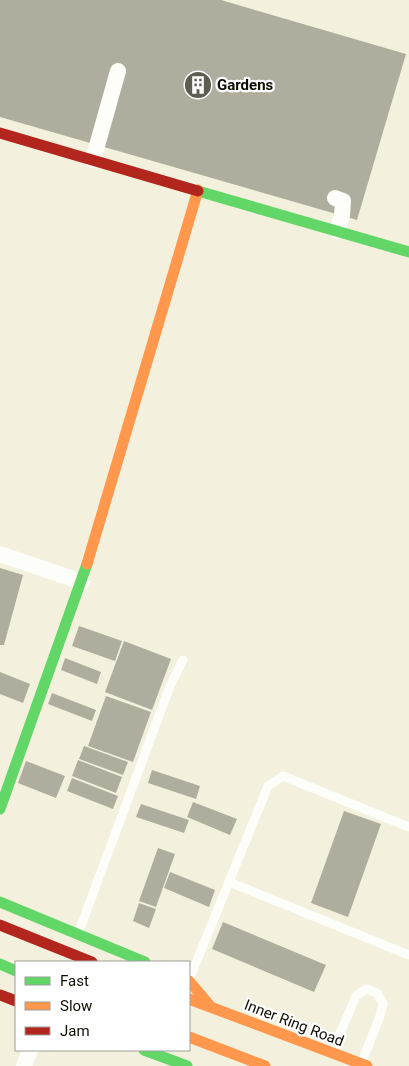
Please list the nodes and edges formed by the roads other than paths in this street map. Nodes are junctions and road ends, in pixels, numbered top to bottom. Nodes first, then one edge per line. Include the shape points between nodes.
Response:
1 (118, 70) dead end
2 (0, 133) edge
3 (94, 160) junction
4 (198, 190) junction
5 (335, 198) dead end
6 (337, 230) junction
7 (409, 252) edge
8 (0, 554) edge
9 (82, 582) junction
10 (183, 660) dead end
11 (0, 809) edge
12 (409, 827) edge
13 (229, 882) junction
14 (0, 902) edge
15 (0, 925) edge
16 (78, 934) junction
17 (409, 955) edge
18 (90, 961) edge
19 (143, 961) edge
20 (0, 964) edge
21 (15, 971) edge
22 (190, 978) edge
23 (190, 981) edge
24 (0, 995) edge
25 (190, 999) edge
26 (15, 1001) edge
27 (211, 1007) junction
28 (190, 1037) edge
29 (30, 1051) edge
30 (146, 1051) edge
31 (332, 1053) junction
32 (162, 1062) edge
33 (364, 1065) edge
34 (24, 1066) edge
35 (187, 1066) edge
36 (265, 1066) edge

1 - 3 street
2 - 3 main road
3 - 4 main road via 167,173
4 - 6 main road
4 - 9 main road
5 - 6 street via 343,201
6 - 7 main road
8 - 9 street
9 - 11 main road
10 - 16 lane via 170,686
12 - 13 lane via 282,776 268,786
13 - 17 lane
13 - 22 lane
14 - 16 main road
15 - 18 main road
16 - 19 main road
20 - 21 main road
23 - 27 main road
24 - 26 main road
25 - 27 main road, Inner Ring Road
27 - 31 main road, Inner Ring Road
28 - 36 main road
29 - 34 street
30 - 32 main road
31 - 33 main road, Inner Ring Road
31 - 33 lane via 356,996 366,989 377,993 383,1003
32 - 35 main road

